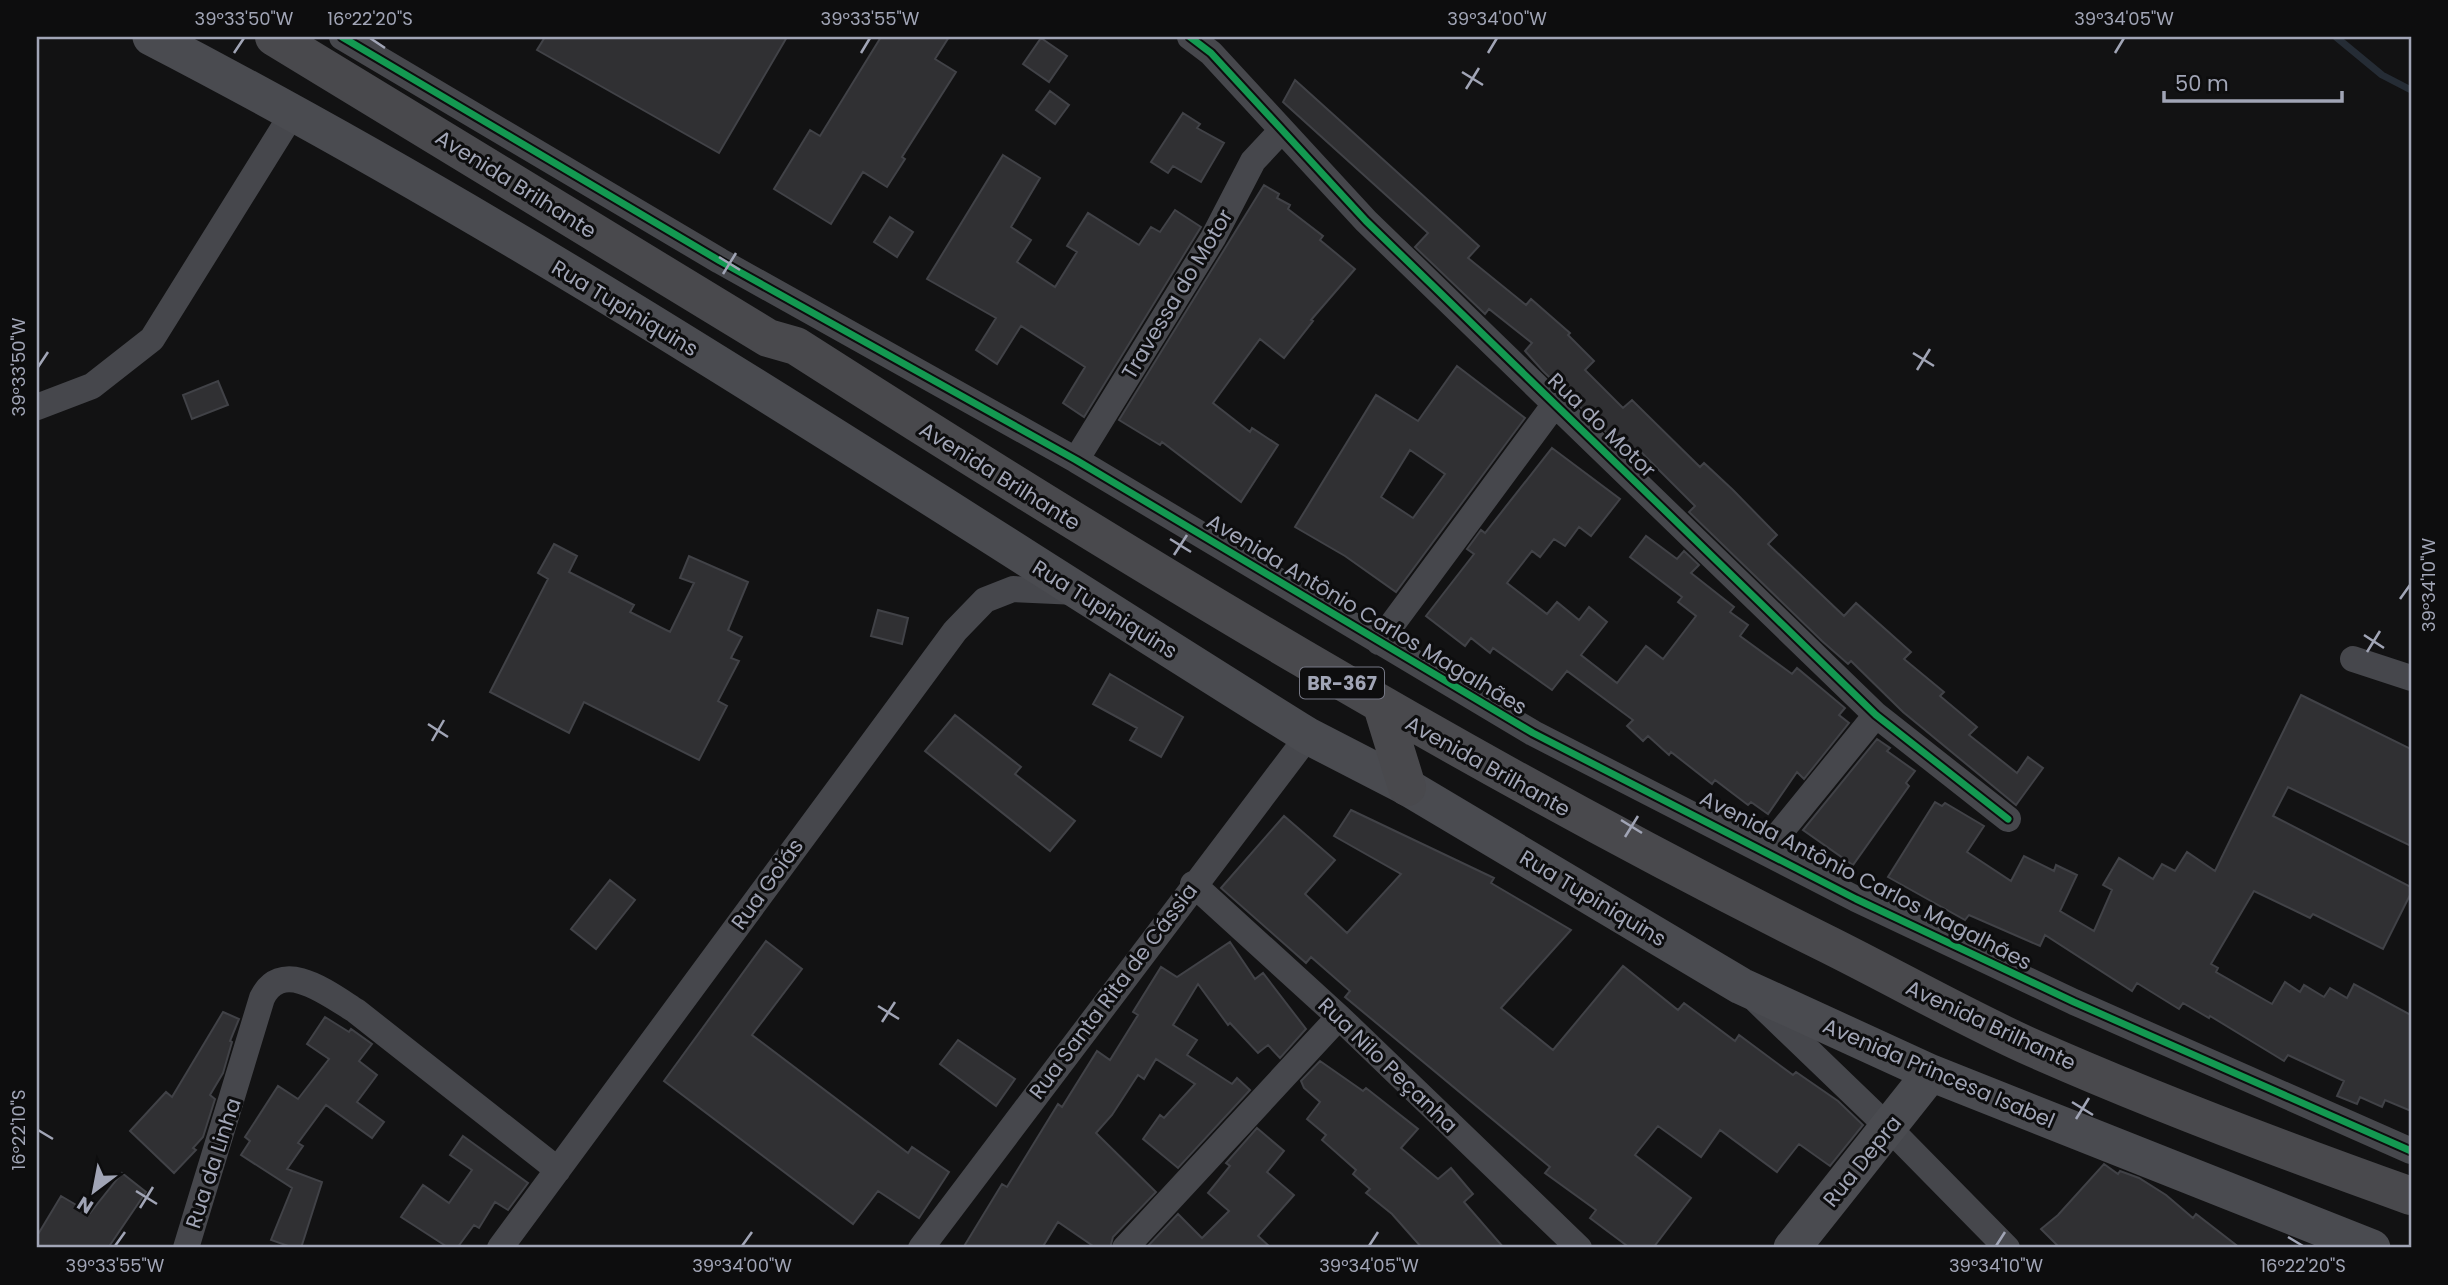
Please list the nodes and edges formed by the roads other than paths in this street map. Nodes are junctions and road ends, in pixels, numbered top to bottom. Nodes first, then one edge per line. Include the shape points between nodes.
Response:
1 (150, 37) edge
2 (274, 37) edge
3 (1190, 37) edge
4 (334, 52) edge
5 (294, 111) junction
6 (1281, 131) junction
7 (720, 261) junction
8 (768, 338) junction
9 (1555, 404) junction
10 (37, 407) edge
11 (1076, 460) junction
12 (1077, 592) junction
13 (1379, 642) junction
14 (2353, 659) dead end
15 (2411, 678) edge
16 (1382, 706) junction
17 (1876, 715) junction
18 (1308, 736) junction
19 (1407, 787) junction
20 (2008, 819) dead end
21 (1766, 850) junction
22 (1193, 884) junction
23 (1741, 986) junction
24 (1339, 1017) junction
25 (1931, 1073) junction
26 (1889, 1128) junction
27 (2411, 1151) edge
28 (558, 1170) junction
29 (2411, 1196) edge
30 (928, 1246) edge
31 (186, 1248) edge
32 (500, 1248) edge
33 (1125, 1248) edge
34 (1580, 1248) edge
35 (1792, 1248) edge
36 (2007, 1248) edge
37 (2372, 1248) edge

1 - 5 street, Rua Tupiniquins
2 - 4 main road, BR-367
3 - 6 street, Rua do Motor via 1211,53
4 - 7 street, Avenida Antônio Carlos Magalhães
4 - 8 main road, Avenida Brilhante / BR-367
5 - 10 street via 152,339 92,386
5 - 12 street, Rua Tupiniquins via 639,315
6 - 9 street, Rua do Motor via 1366,221
6 - 11 street, Travessa do Motor via 1253,161 1213,239
7 - 8 street via 741,276
7 - 11 street, Avenida Antônio Carlos Magalhães
8 - 16 main road, Avenida Brilhante / BR-367 via 796,346 1064,518
9 - 13 street, Rua do Motor
9 - 17 street, Rua do Motor
11 - 13 street, Avenida Antônio Carlos Magalhães
12 - 18 street, Rua Tupiniquins
12 - 28 street, Rua Goiás via 1013,589 985,600 955,631
13 - 21 street, Avenida Antônio Carlos Magalhães via 1533,733
14 - 15 street
16 - 19 main road
16 - 29 main road, Avenida Brilhante / BR-367 via 1711,887 2015,1039
17 - 20 street, Rua do Motor
17 - 21 street
18 - 19 street, Rua Tupiniquins
18 - 22 street, Rua Santa Rita de Cássia
19 - 23 street, Rua Tupiniquins
21 - 27 street, Avenida Antônio Carlos Magalhães via 1856,899 2074,1002
22 - 24 street, Rua Nilo Peçanha
22 - 30 street, Rua Santa Rita de Cássia
23 - 25 street, Avenida Princesa Isabel
23 - 26 street, Rua Tupiniquins
24 - 33 street
24 - 34 street, Rua Nilo Peçanha
25 - 26 street, Rua Depra
25 - 37 street, Avenida Princesa Isabel
26 - 35 street, Rua Depra
26 - 36 street, Rua Tupiniquins
28 - 31 street, Rua da Linha via 356,1011 304,982 286,978 267,987
28 - 32 street, Rua Goiás

